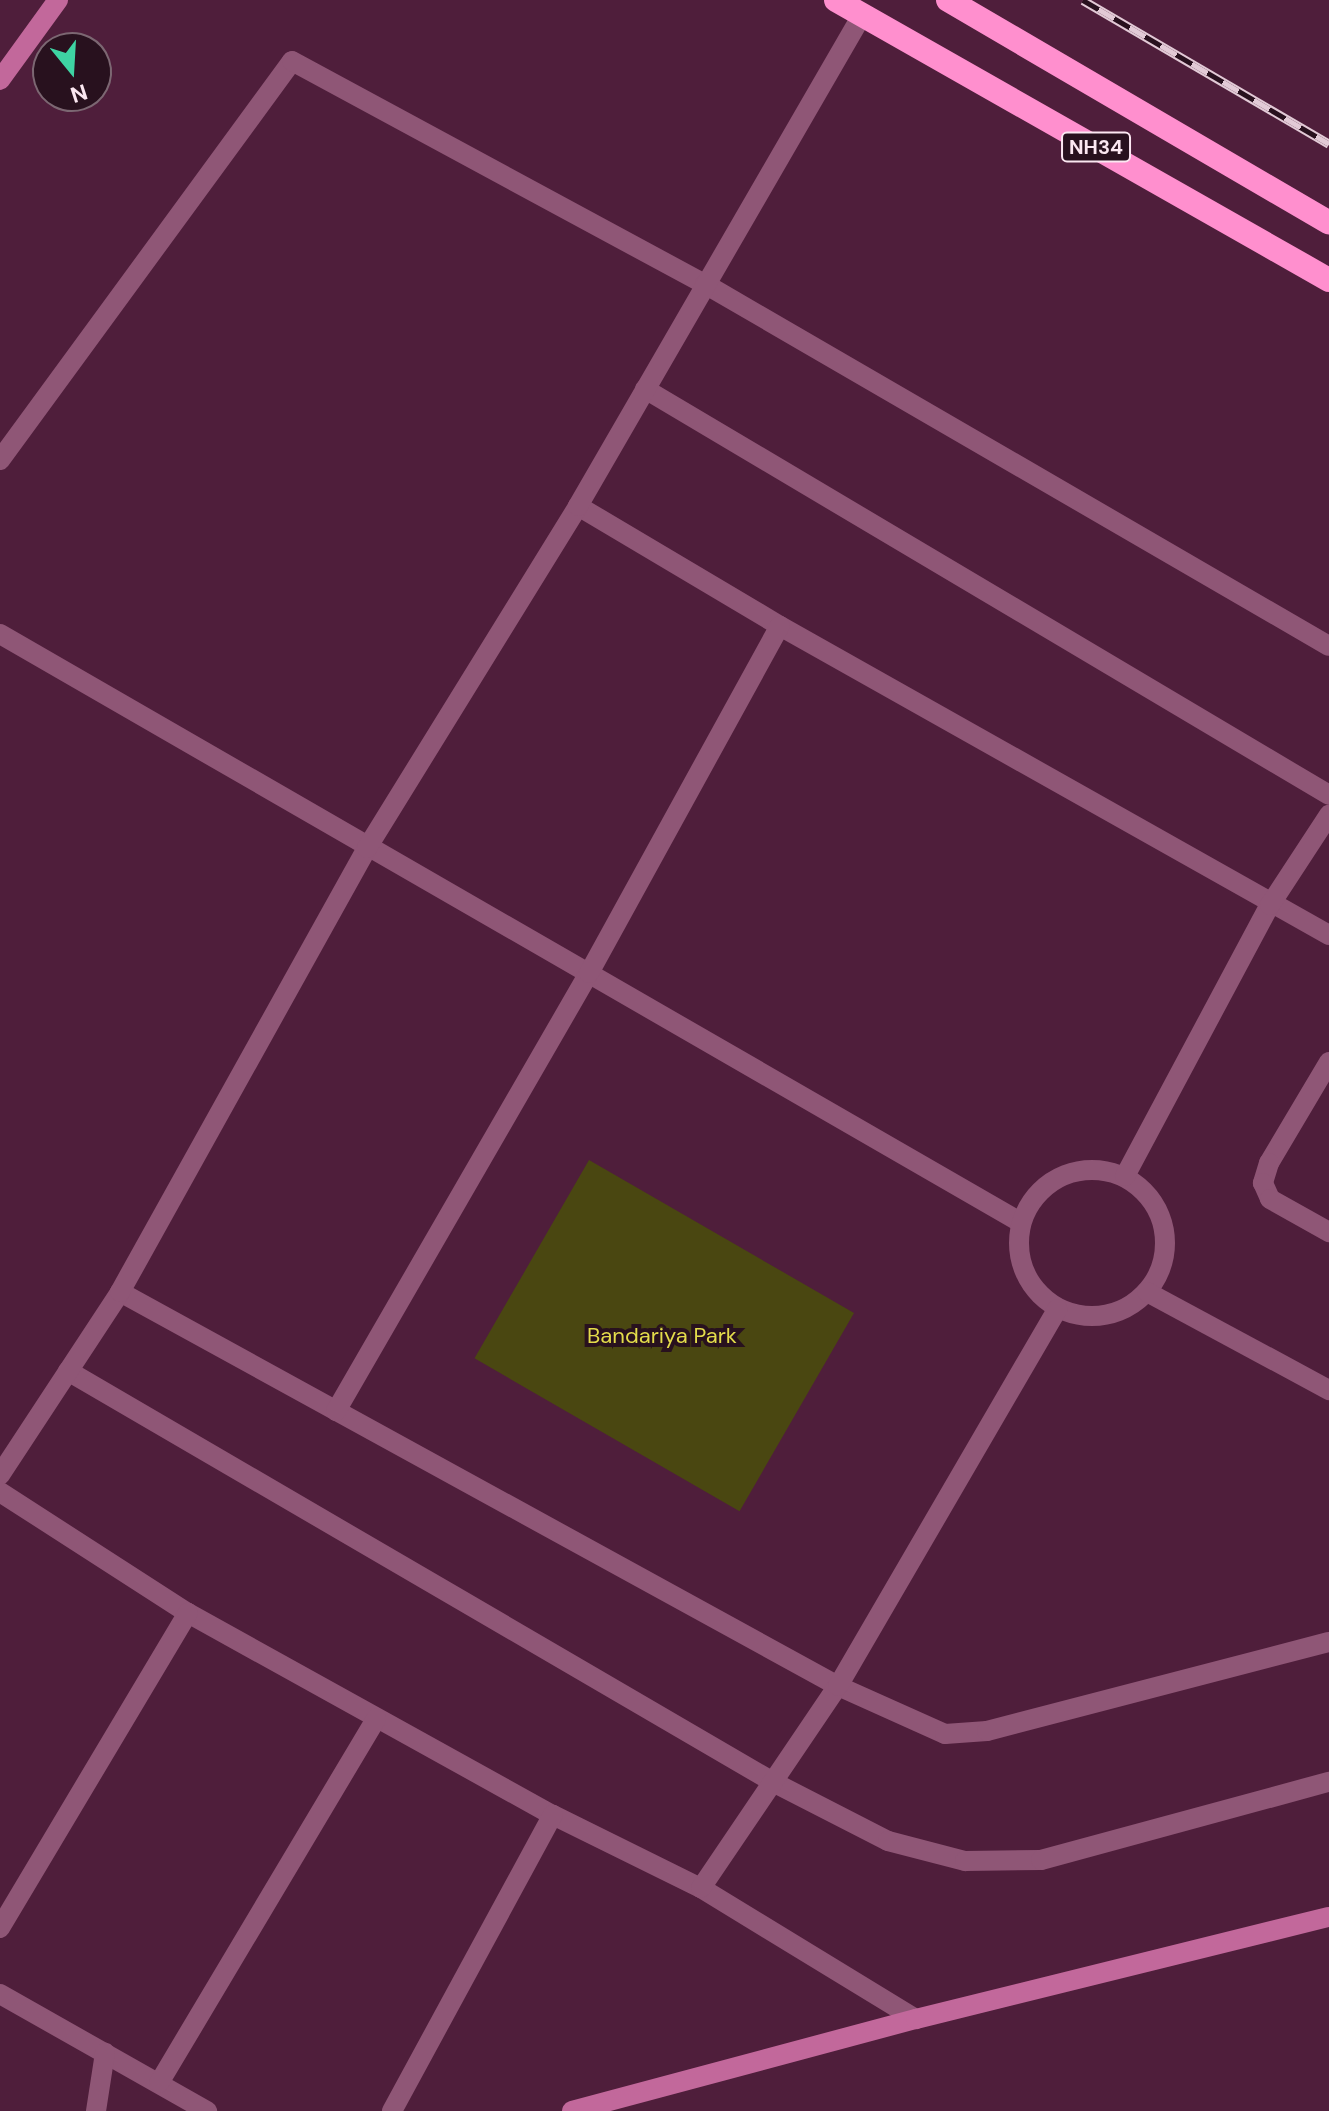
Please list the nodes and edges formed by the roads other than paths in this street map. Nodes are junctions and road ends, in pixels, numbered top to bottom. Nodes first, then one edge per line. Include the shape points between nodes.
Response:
1 (58, 0) edge
2 (836, 0) edge
3 (948, 0) edge
4 (862, 15) junction
5 (0, 80) edge
6 (1329, 223) edge
7 (1329, 280) edge
8 (705, 284) junction
9 (645, 389) junction
10 (0, 460) edge
11 (578, 506) junction
12 (780, 626) junction
13 (0, 634) edge
14 (1329, 646) edge
15 (1329, 795) edge
16 (1329, 815) edge
17 (367, 848) junction
18 (1270, 905) junction
19 (1329, 935) edge
20 (589, 973) junction
21 (1329, 1062) edge
22 (1125, 1176) junction
23 (1020, 1222) junction
24 (1329, 1232) edge
25 (120, 1292) junction
26 (1147, 1292) junction
27 (1057, 1309) junction
28 (68, 1371) junction
29 (1329, 1390) edge
30 (336, 1411) junction
31 (0, 1475) edge
32 (0, 1492) edge
33 (188, 1613) junction
34 (1329, 1642) edge
35 (838, 1686) junction
36 (376, 1719) junction
37 (773, 1782) junction
38 (1329, 1782) edge
39 (553, 1815) junction
40 (701, 1888) junction
41 (1329, 1917) edge
42 (0, 1928) edge
43 (0, 1994) edge
44 (916, 2019) junction
45 (105, 2053) junction
46 (159, 2083) junction
47 (96, 2111) edge
48 (207, 2111) edge
49 (392, 2111) edge
50 (572, 2111) edge

1 - 5 street
2 - 4 highway, NH34
3 - 6 highway, NH34
4 - 7 highway, NH34
4 - 8 street
8 - 9 street
8 - 10 street via 292,61
8 - 14 street
9 - 11 street
9 - 15 street
11 - 12 street
11 - 17 street
12 - 18 street
12 - 20 street
13 - 17 street
16 - 18 street
17 - 20 street
17 - 25 street
18 - 19 street
18 - 22 street
20 - 23 street
20 - 30 street
21 - 24 street via 1269,1163 1263,1183 1270,1199
22 - 23 street via 1082,1169 1044,1186
22 - 26 street via 1151,1197 1165,1229 1164,1263
23 - 27 street via 1023,1272
25 - 28 street
25 - 30 street
26 - 27 street via 1121,1311 1088,1317
26 - 29 street
27 - 35 street
28 - 31 street
28 - 37 street
30 - 35 street
32 - 33 street
33 - 36 street
33 - 42 street
34 - 35 street via 966,1734 926,1728
35 - 37 street
36 - 39 street
36 - 46 street
37 - 38 street via 888,1841 965,1861 1007,1862 1041,1860
37 - 40 street
39 - 40 street
39 - 49 street
40 - 44 street
41 - 44 street
43 - 45 street
44 - 50 street
45 - 46 street
45 - 47 street
46 - 48 street

